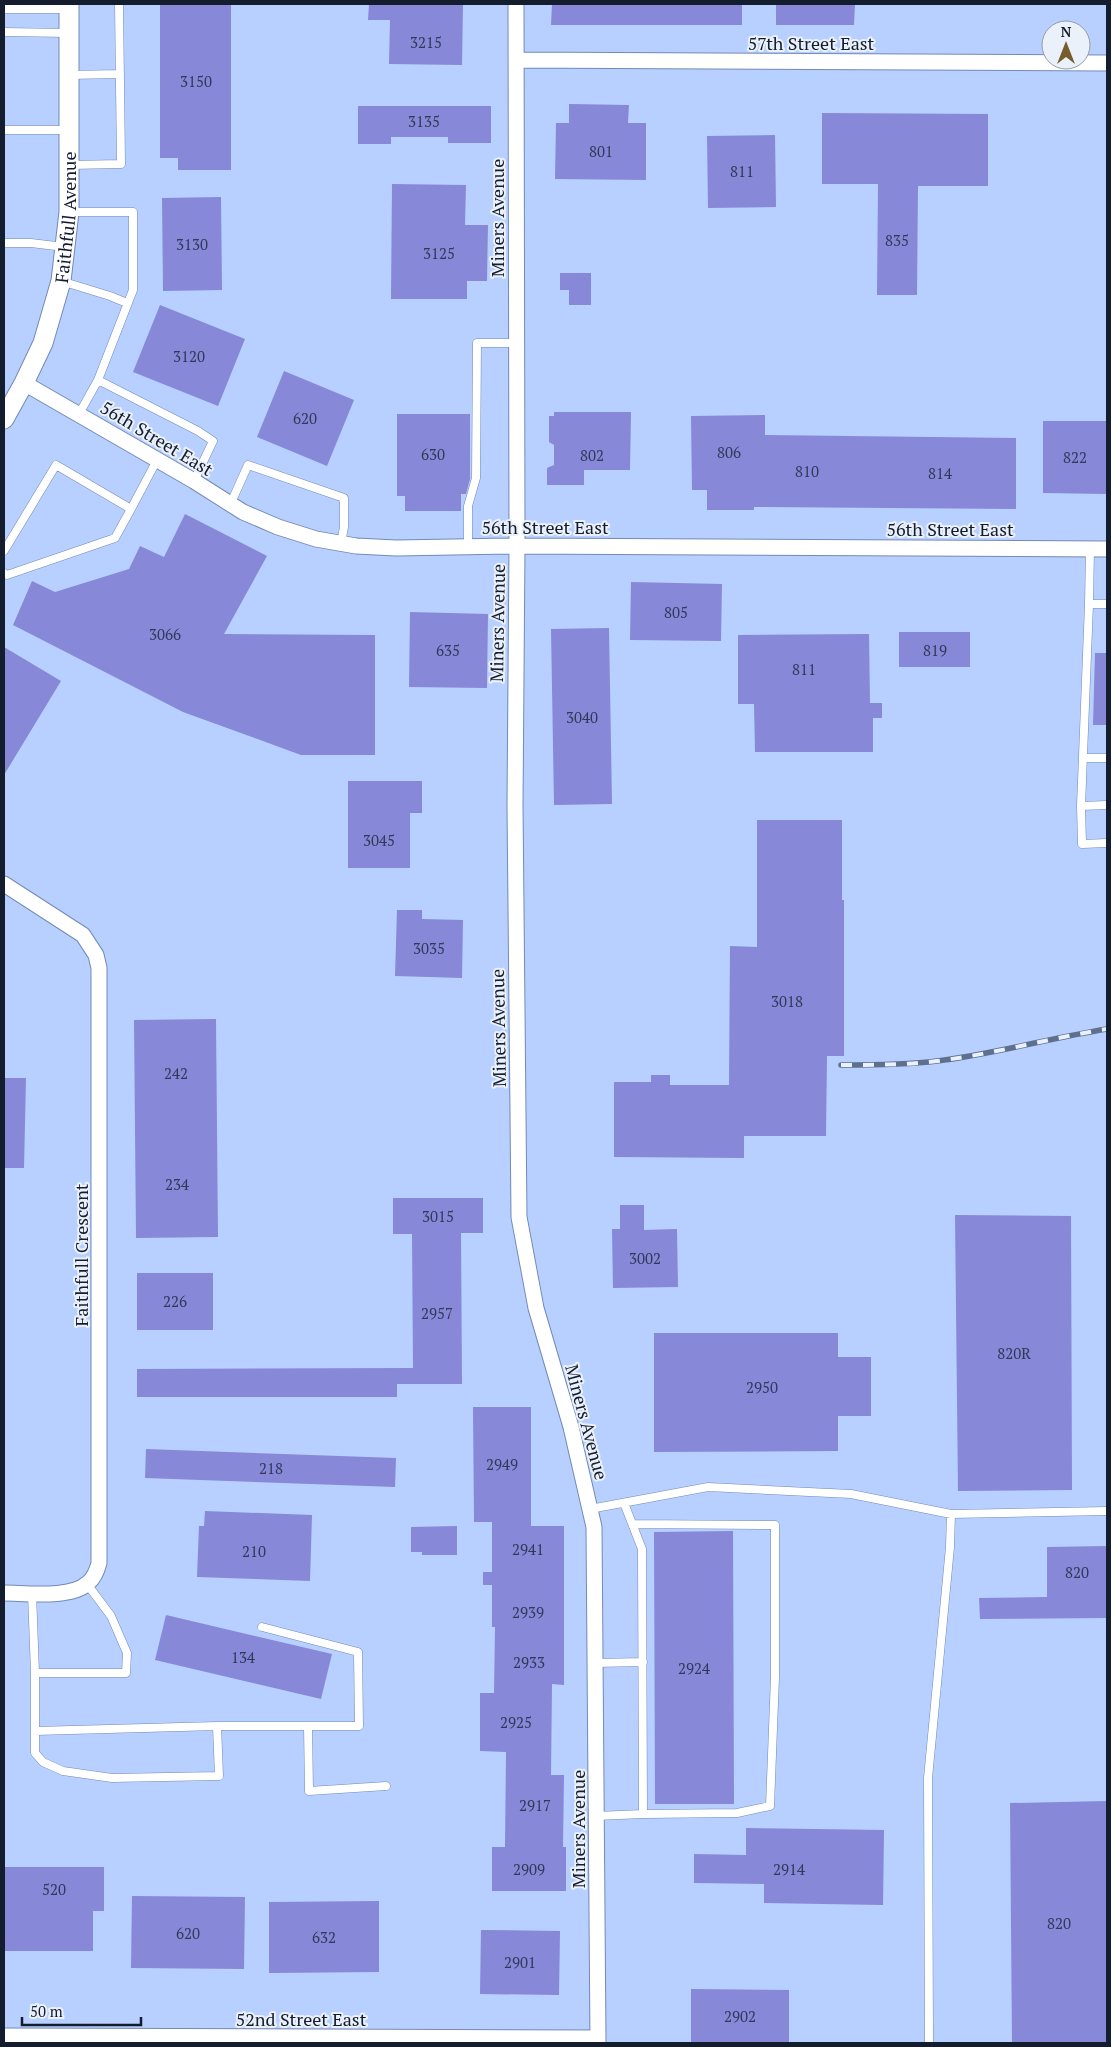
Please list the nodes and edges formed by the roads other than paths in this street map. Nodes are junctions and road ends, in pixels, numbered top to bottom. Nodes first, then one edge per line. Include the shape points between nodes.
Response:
1 (120, 4) edge
2 (516, 4) edge
3 (69, 6) edge
4 (4, 9) edge
5 (4, 32) edge
6 (69, 32) junction
7 (516, 60) junction
8 (1107, 63) edge
9 (120, 74) junction
10 (69, 75) junction
11 (4, 130) edge
12 (69, 130) junction
13 (70, 165) junction
14 (70, 212) junction
15 (4, 243) edge
16 (66, 247) junction
17 (61, 281) junction
18 (128, 303) junction
19 (516, 343) junction
20 (98, 380) junction
21 (24, 383) junction
22 (7, 407) edge
23 (79, 414) junction
24 (157, 460) junction
25 (194, 481) junction
26 (230, 505) junction
27 (131, 509) junction
28 (341, 543) junction
29 (468, 546) junction
30 (517, 546) junction
31 (1090, 549) junction
32 (1107, 549) edge
33 (4, 551) edge
34 (4, 573) edge
35 (1089, 604) junction
36 (1107, 604) edge
37 (1083, 758) junction
38 (1107, 758) edge
39 (1107, 805) edge
40 (1081, 806) junction
41 (1107, 843) edge
42 (4, 884) edge
43 (624, 1503) junction
44 (590, 1509) junction
45 (1107, 1510) edge
46 (951, 1514) junction
47 (633, 1524) junction
48 (87, 1584) junction
49 (4, 1593) edge
50 (32, 1593) junction
51 (262, 1627) dead end
52 (643, 1662) junction
53 (595, 1663) junction
54 (35, 1673) junction
55 (217, 1726) junction
56 (308, 1726) junction
57 (35, 1731) junction
58 (386, 1786) dead end
59 (643, 1814) junction
60 (596, 1816) junction
61 (4, 2036) edge
62 (598, 2041) edge
63 (929, 2043) edge

1 - 9 lane
2 - 7 street, Miners Avenue
3 - 4 lane
3 - 6 street, Faithfull Avenue
5 - 6 lane
6 - 10 street, Faithfull Avenue
7 - 8 street, 57th Street East
7 - 19 street, Miners Avenue
9 - 10 lane
9 - 13 lane via 121,164
10 - 12 street, Faithfull Avenue
11 - 12 lane
12 - 13 street, Faithfull Avenue
13 - 14 street, Faithfull Avenue
14 - 16 street, Faithfull Avenue
14 - 18 lane via 133,212 133,290
15 - 16 lane
16 - 17 street, Faithfull Avenue
17 - 18 lane
17 - 21 street, Faithfull Avenue via 43,343
18 - 20 lane
19 - 29 lane via 476,343 476,478 468,506
19 - 30 street, Miners Avenue
20 - 23 lane
20 - 25 lane via 213,441
21 - 22 street, Faithfull Avenue
21 - 23 street, 56th Street East
23 - 24 street, 56th Street East
24 - 25 street, 56th Street East
24 - 27 lane
25 - 26 street, 56th Street East
26 - 28 street, 56th Street East via 278,527
26 - 28 lane via 248,465 344,498
27 - 33 lane via 56,465
27 - 34 lane via 115,538 7,575
28 - 29 street, 56th Street East via 396,548
29 - 30 street, 56th Street East
30 - 31 street, 56th Street East
30 - 44 street, Miners Avenue via 515,815 519,1217 536,1308 571,1427
31 - 32 street, 56th Street East
31 - 35 lane
35 - 36 lane
35 - 37 lane
37 - 38 lane
37 - 40 lane
39 - 40 lane
40 - 41 lane via 1082,844
42 - 48 street, Faithfull Crescent via 83,935 96,955 99,968 99,1563
43 - 44 lane
43 - 46 lane via 708,1487 851,1494
43 - 47 lane
44 - 53 street, Miners Avenue via 594,1527
45 - 46 lane
46 - 63 lane via 928,1778
47 - 52 lane via 642,1549
47 - 59 lane via 775,1525 770,1806 738,1813
48 - 50 street via 63,1593
48 - 54 lane via 111,1616 119,1634 126,1652 126,1673
49 - 50 street
50 - 54 lane
51 - 56 lane via 358,1652 359,1726
52 - 53 lane
52 - 59 lane
53 - 60 street, Miners Avenue
54 - 57 lane
55 - 56 lane
55 - 57 lane
55 - 57 lane via 219,1776 112,1778 63,1771 44,1762 36,1753
56 - 58 lane via 309,1791
59 - 60 lane
60 - 62 street, Miners Avenue
61 - 62 street, 52nd Street East

